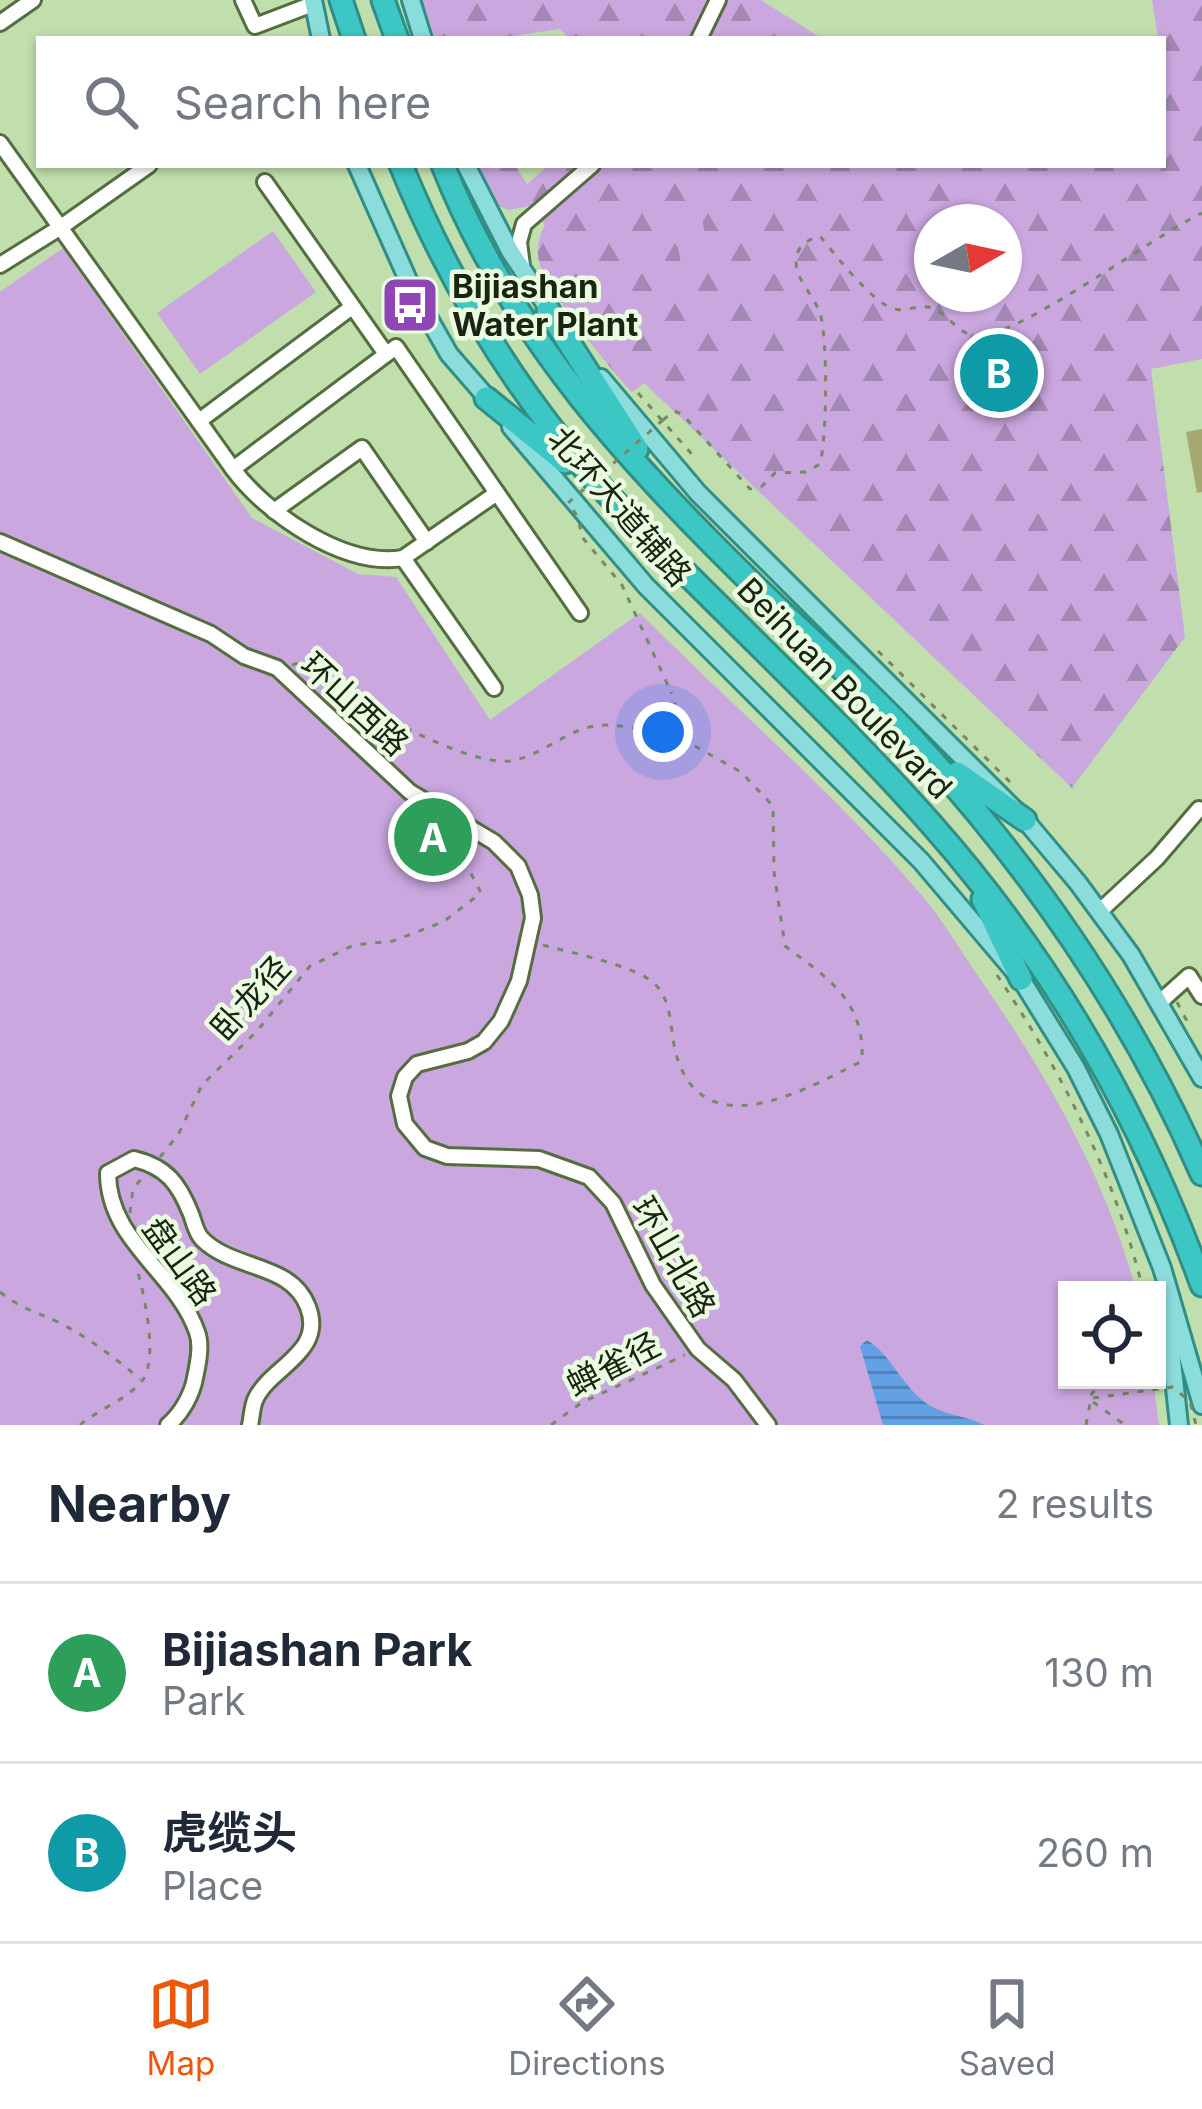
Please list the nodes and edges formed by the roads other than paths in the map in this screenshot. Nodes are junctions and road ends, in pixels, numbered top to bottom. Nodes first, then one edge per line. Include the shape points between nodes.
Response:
1 (33, 0) edge
2 (243, 0) edge
3 (341, 0) edge
4 (383, 0) edge
5 (410, 0) edge
6 (718, 0) edge
7 (313, 2) edge
8 (0, 22) edge
9 (320, 36) edge
10 (353, 36) edge
11 (396, 36) edge
12 (422, 36) edge
13 (700, 36) edge
14 (0, 143) edge
15 (144, 168) edge
16 (358, 168) edge
17 (401, 168) edge
18 (444, 168) edge
19 (466, 168) edge
20 (588, 168) edge
21 (265, 182) dead end
22 (490, 214) junction
23 (530, 218) junction
24 (61, 227) junction
25 (0, 265) edge
26 (526, 278) junction
27 (352, 307) junction
28 (548, 310) junction
29 (386, 354) junction
30 (486, 398) junction
31 (199, 421) junction
32 (233, 469) junction
33 (497, 493) junction
34 (274, 511) junction
35 (623, 511) junction
36 (686, 517) junction
37 (0, 542) edge
38 (428, 542) junction
39 (403, 558) junction
40 (580, 613) dead end
41 (494, 688) dead end
42 (908, 734) junction
43 (1199, 809) edge
44 (1025, 820) junction
45 (971, 871) junction
46 (1100, 910) junction
47 (1202, 964) edge
48 (1189, 976) junction
49 (1021, 980) junction
50 (1202, 995) edge
51 (1168, 1002) junction
52 (1202, 1078) edge
53 (399, 1096) joint
54 (1202, 1174) edge
55 (1162, 1268) junction
56 (1202, 1285) edge
57 (1202, 1405) edge
58 (168, 1425) edge
59 (250, 1425) edge
60 (767, 1425) edge
61 (1180, 1425) edge

1 - 8 street
2 - 7 street via 255,26
3 - 10 highway
4 - 11 highway
5 - 12 main road
6 - 13 street
7 - 9 main road
14 - 24 street
15 - 24 street
16 - 30 main road, 北环大道辅路 via 448,354
17 - 35 highway, Beihuan Boulevard via 506,367
18 - 36 highway, Beihuan Boulevard via 543,350
19 - 22 main road, 北环大道辅路
20 - 23 street
21 - 27 street
22 - 23 street via 512,225
22 - 26 main road, 北环大道辅路
23 - 26 street via 519,242
24 - 25 street
24 - 31 street
26 - 28 main road, 北环大道辅路
27 - 29 street
27 - 31 street
28 - 36 highway
28 - 44 main road, 北环大道辅路 via 698,493
29 - 32 street
29 - 33 street via 396,347
30 - 35 highway
30 - 49 main road, 北环大道辅路 via 646,586 921,861
31 - 32 street
32 - 34 street
33 - 38 street
33 - 40 street
34 - 38 street via 362,448
34 - 39 street via 356,557
35 - 45 highway, Beihuan Boulevard
36 - 42 highway, Beihuan Boulevard
37 - 53 street, 环山西路 via 277,668 410,792 494,842 518,866 530,895 530,940 493,1032 468,1051 417,1064
38 - 39 street
39 - 41 street
42 - 44 highway
42 - 54 highway, Beihuan Boulevard via 1000,840 1094,969
43 - 46 street
44 - 46 main road, 北环大道辅路
45 - 49 highway
45 - 56 highway, Beihuan Boulevard via 1042,966 1123,1100
46 - 51 main road, 北环大道辅路
47 - 48 street
48 - 50 street
48 - 51 street
49 - 55 main road, 北环大道辅路 via 1109,1134
51 - 52 main road, 北环大道辅路
53 - 60 street, 环山北路 via 405,1124 425,1148 539,1159 589,1177 614,1203 653,1285 698,1349
55 - 57 main road, 北环大道辅路
55 - 61 main road
58 - 59 street, 盘山路 via 194,1387 199,1335 114,1210 108,1173 134,1159 174,1179 200,1238 287,1278 304,1297 309,1336 256,1398

